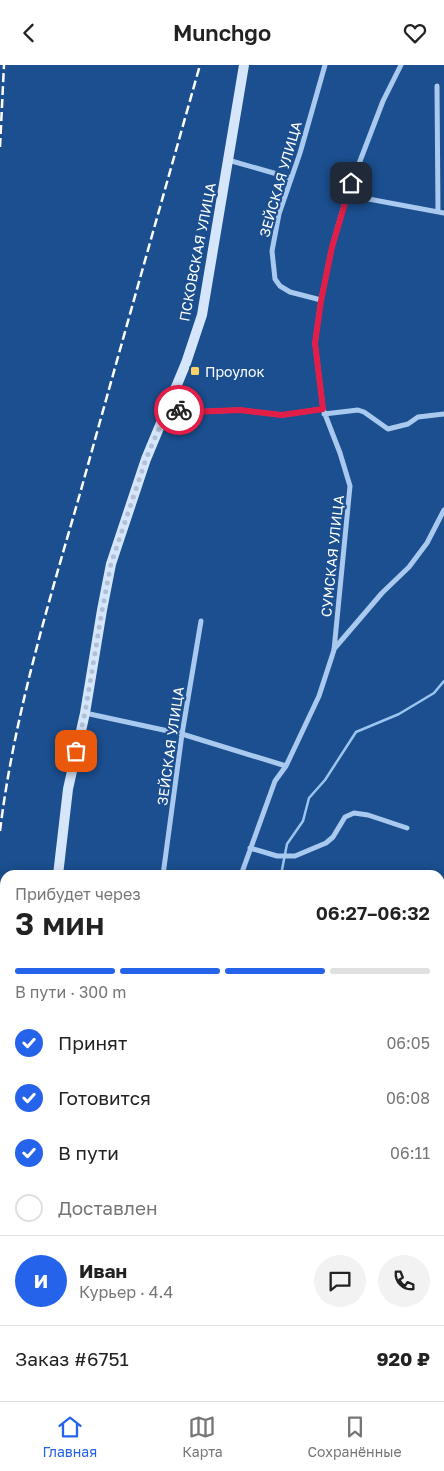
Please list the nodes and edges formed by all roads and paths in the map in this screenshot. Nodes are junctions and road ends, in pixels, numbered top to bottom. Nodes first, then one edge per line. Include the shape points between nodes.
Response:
1 (244, 65) edge
2 (325, 65) edge
3 (401, 65) edge
4 (437, 86) dead end
5 (228, 160) junction
6 (291, 178) junction
7 (347, 195) junction
8 (441, 212) edge
9 (321, 301) junction
10 (168, 407) junction
11 (324, 412) junction
12 (444, 414) edge
13 (444, 510) edge
14 (201, 621) dead end
15 (334, 650) junction
16 (85, 713) junction
17 (182, 734) junction
18 (286, 766) junction
19 (408, 828) dead end
20 (250, 847) junction
21 (59, 870) edge
22 (164, 870) edge
23 (243, 870) edge

1 - 5 street, ПСКОВСКАЯ УЛИЦА
2 - 6 street, ЗЕЙСКАЯ УЛИЦА
3 - 7 street, СУМСКАЯ УЛИЦА via 383,101
4 - 8 street
5 - 6 street
5 - 10 street, ПСКОВСКАЯ УЛИЦА via 202,315
6 - 9 street, ЗЕЙСКАЯ УЛИЦА via 279,214 272,251 275,279 290,292
7 - 8 street
7 - 9 street, СУМСКАЯ УЛИЦА
9 - 11 street, СУМСКАЯ УЛИЦА via 315,343
10 - 11 street via 191,412 240,410 282,415
10 - 16 street, ПСКОВСКАЯ УЛИЦА via 146,459 111,564
11 - 12 street via 358,410 386,429 408,425 418,417
11 - 15 street, СУМСКАЯ УЛИЦА via 350,486
13 - 15 street via 427,543 409,567 382,593
14 - 17 street, ЗЕЙСКАЯ УЛИЦА
15 - 18 street via 319,696
16 - 17 street
16 - 21 street, ПСКОВСКАЯ УЛИЦА via 68,789
17 - 18 street
17 - 22 street, ЗЕЙСКАЯ УЛИЦА
18 - 20 street via 274,781
19 - 20 street via 354,813 345,817 326,843 295,856 277,856
20 - 23 street

